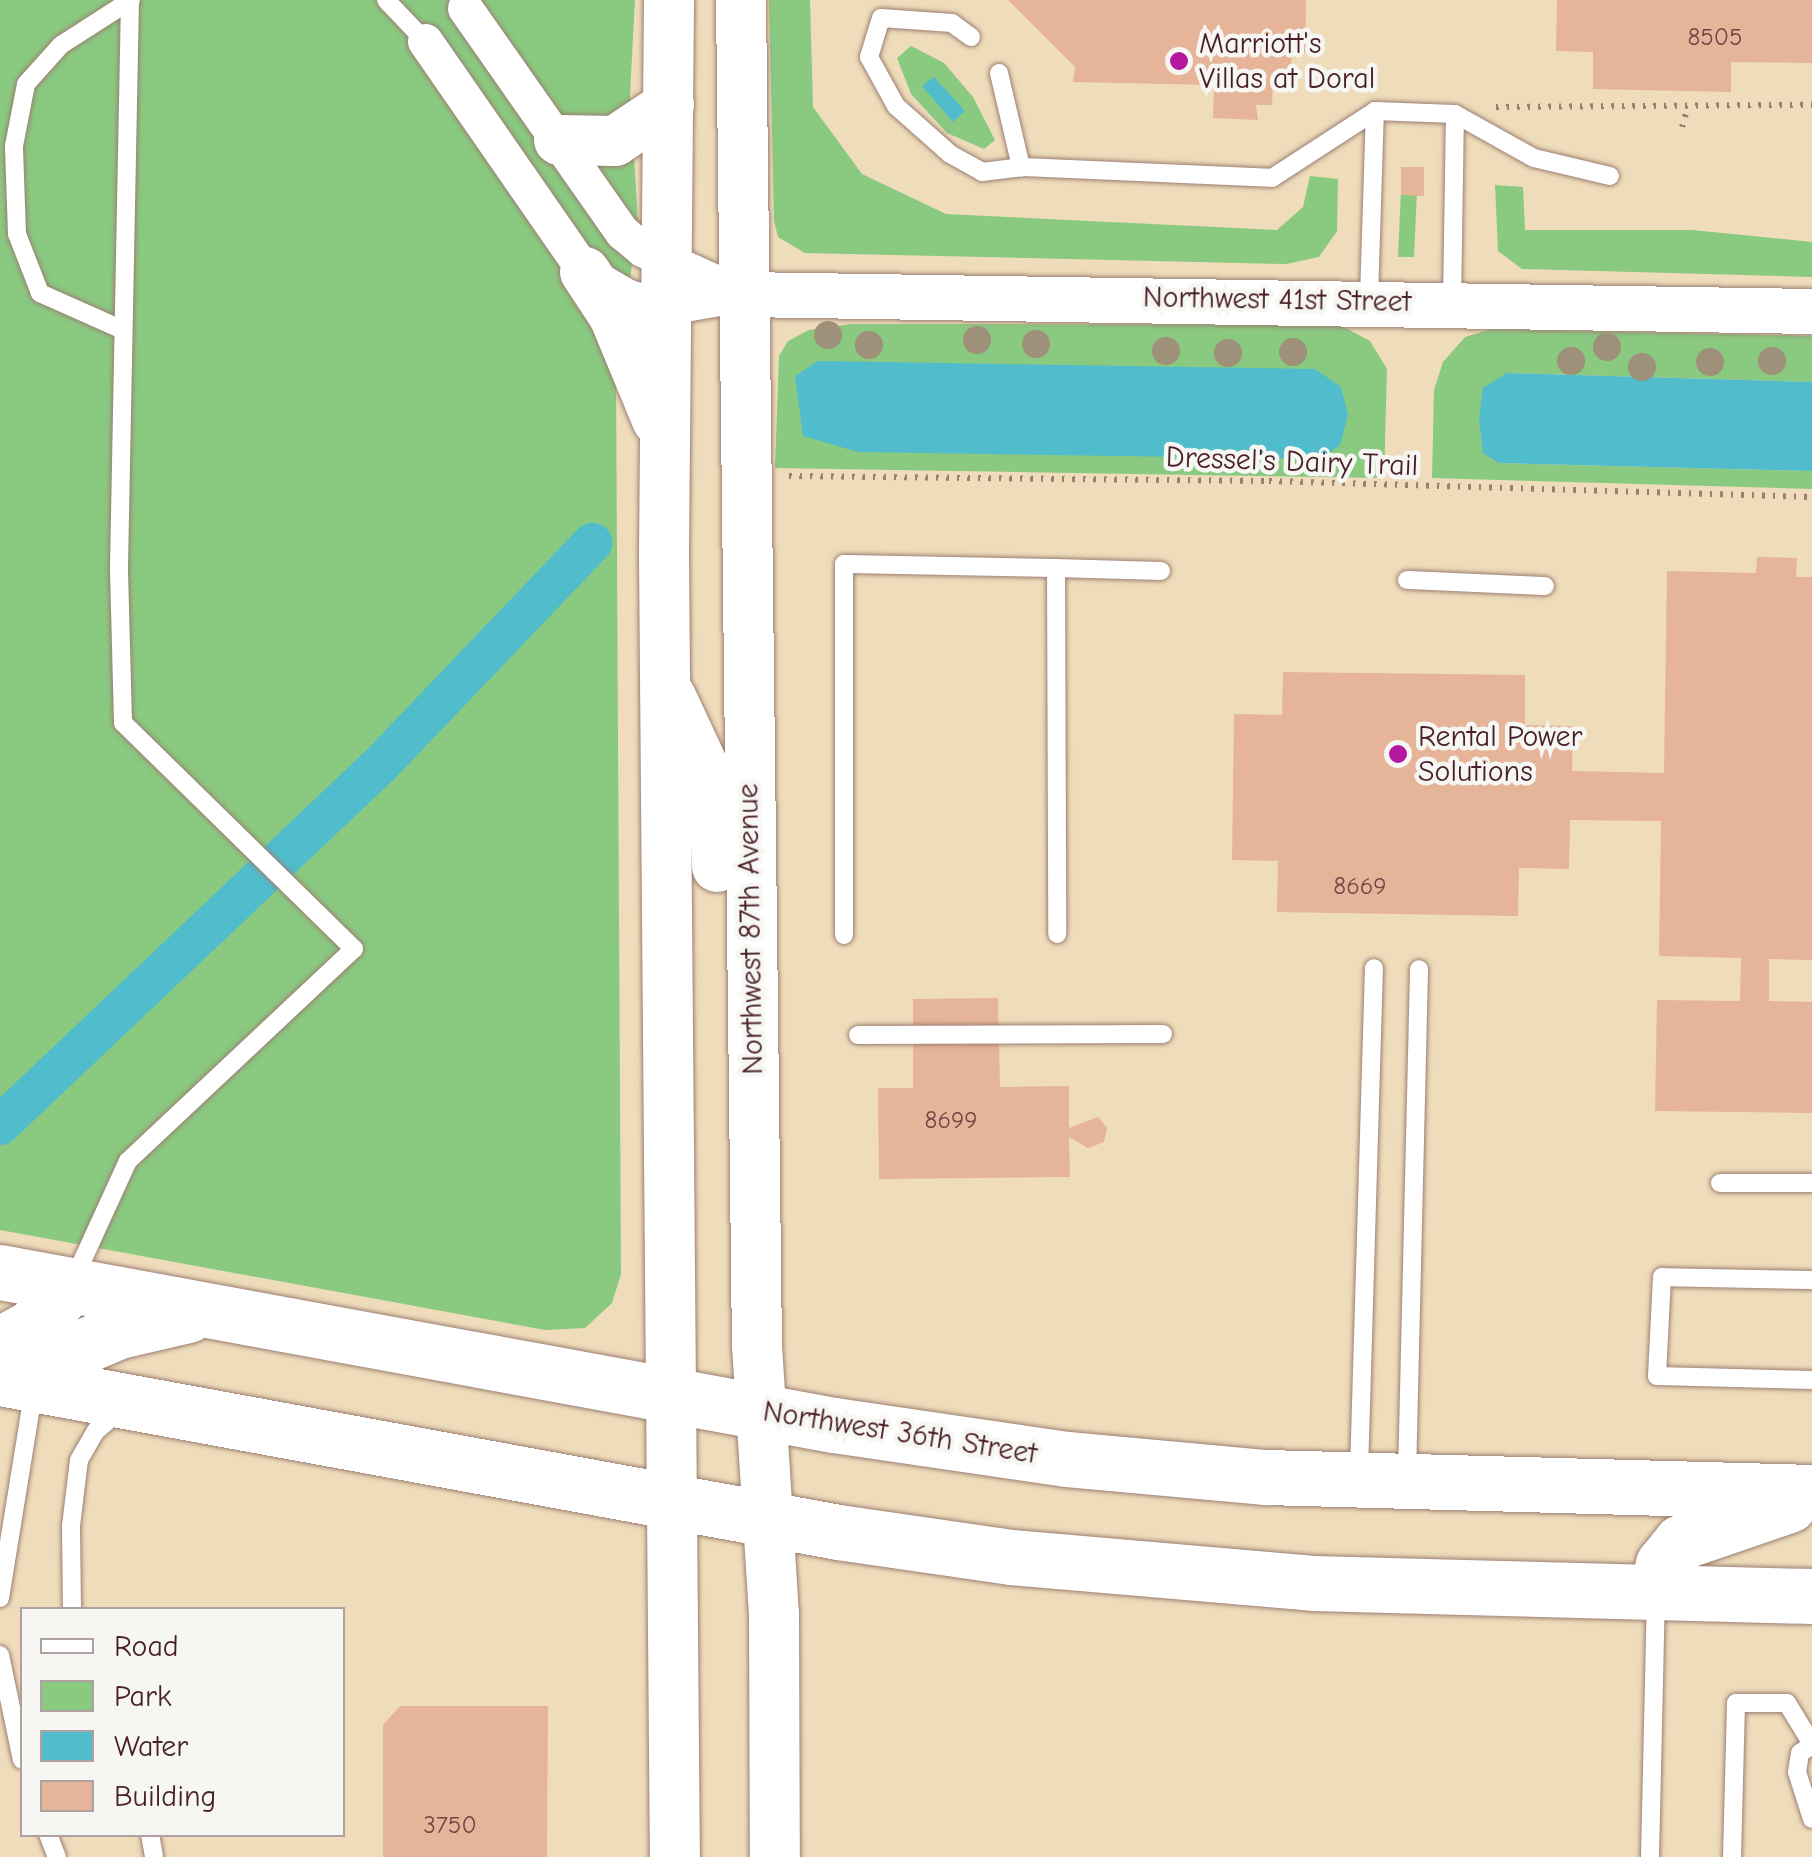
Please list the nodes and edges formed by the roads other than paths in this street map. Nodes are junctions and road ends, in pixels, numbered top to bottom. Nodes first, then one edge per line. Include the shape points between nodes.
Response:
1 (130, 0) edge
2 (386, 0) edge
3 (669, 0) edge
4 (741, 0) edge
5 (464, 4) edge
6 (972, 36) dead end
7 (426, 41) joint
8 (1000, 73) dead end
9 (669, 105) junction
10 (1376, 111) junction
11 (1455, 114) junction
12 (559, 140) junction
13 (1021, 168) junction
14 (1610, 176) dead end
15 (585, 272) junction
16 (668, 284) junction
17 (742, 294) junction
18 (1370, 299) junction
19 (1452, 302) junction
20 (1812, 310) edge
21 (123, 330) junction
22 (664, 439) junction
23 (1056, 568) junction
24 (1160, 570) dead end
25 (1406, 580) dead end
26 (1546, 586) dead end
27 (664, 683) junction
28 (750, 921) junction
29 (1057, 934) dead end
30 (844, 935) dead end
31 (1374, 968) dead end
32 (1419, 969) dead end
33 (1163, 1034) dead end
34 (858, 1035) dead end
35 (1720, 1183) dead end
36 (1812, 1183) edge
37 (0, 1272) edge
38 (1812, 1280) edge
39 (71, 1286) junction
40 (206, 1311) junction
41 (12, 1369) edge
42 (1812, 1380) edge
43 (670, 1396) junction
44 (132, 1400) junction
45 (762, 1412) junction
46 (1382, 1481) junction
47 (1812, 1495) edge
48 (672, 1500) junction
49 (6, 1511) edge
50 (768, 1518) junction
51 (1656, 1592) junction
52 (1812, 1596) edge
53 (0, 1598) edge
54 (72, 1607) edge
55 (0, 1655) edge
56 (1812, 1744) edge
57 (20, 1750) edge
58 (1812, 1819) edge
59 (674, 1857) edge
60 (776, 1857) edge
61 (1650, 1857) edge
62 (1732, 1857) edge

1 - 21 lane
1 - 21 lane via 61,45 26,84 14,146 17,234 40,294
2 - 7 lane
3 - 9 main road
4 - 17 main road, Northwest 87th Avenue
5 - 12 street, Northwest 41st Street
6 - 13 lane via 952,22 881,18 868,57 896,106 950,154 982,172
7 - 15 street, Northwest 41st Street
8 - 13 lane
9 - 12 main road via 615,140
9 - 16 main road
10 - 11 lane
10 - 13 lane via 1272,178
10 - 18 lane
11 - 14 lane via 1534,158
11 - 19 lane
12 - 16 street, Northwest 41st Street via 622,232
15 - 16 street, Northwest 41st Street via 628,297
15 - 22 main road via 614,316
16 - 17 street, Northwest 41st Street
16 - 22 main road
17 - 18 street, Northwest 41st Street
17 - 28 main road, Northwest 87th Avenue
18 - 19 street, Northwest 41st Street
19 - 20 street, Northwest 41st Street
21 - 39 lane via 122,723 354,948 128,1161
22 - 27 main road
23 - 24 lane
23 - 29 lane
23 - 30 lane via 844,564
25 - 26 lane
27 - 28 main road via 714,787 721,884
27 - 43 main road
28 - 45 main road, Northwest 87th Avenue
31 - 46 lane
32 - 46 lane
33 - 34 lane
35 - 36 lane
37 - 39 main road, Northwest 36th Street
38 - 42 lane via 1662,1277 1657,1376
39 - 40 main road, Northwest 36th Street
39 - 41 main road via 32,1327
40 - 41 main road via 119,1331
40 - 43 main road, Northwest 36th Street
41 - 44 main road
41 - 49 lane
43 - 45 main road, Northwest 36th Street
43 - 48 main road
44 - 48 main road
44 - 54 lane via 96,1431 80,1460 71,1526
45 - 46 main road, Northwest 36th Street via 1084,1462
45 - 50 main road, Northwest 87th Avenue
46 - 47 main road, Northwest 36th Street
47 - 51 main road via 1681,1542 1663,1564
48 - 50 main road
48 - 59 main road
49 - 53 lane
50 - 51 main road via 1010,1557 1202,1577
50 - 60 main road, Northwest 87th Avenue
51 - 52 main road
51 - 61 lane
55 - 57 lane
56 - 58 lane via 1800,1753 1796,1772
56 - 62 lane via 1786,1703 1736,1704

